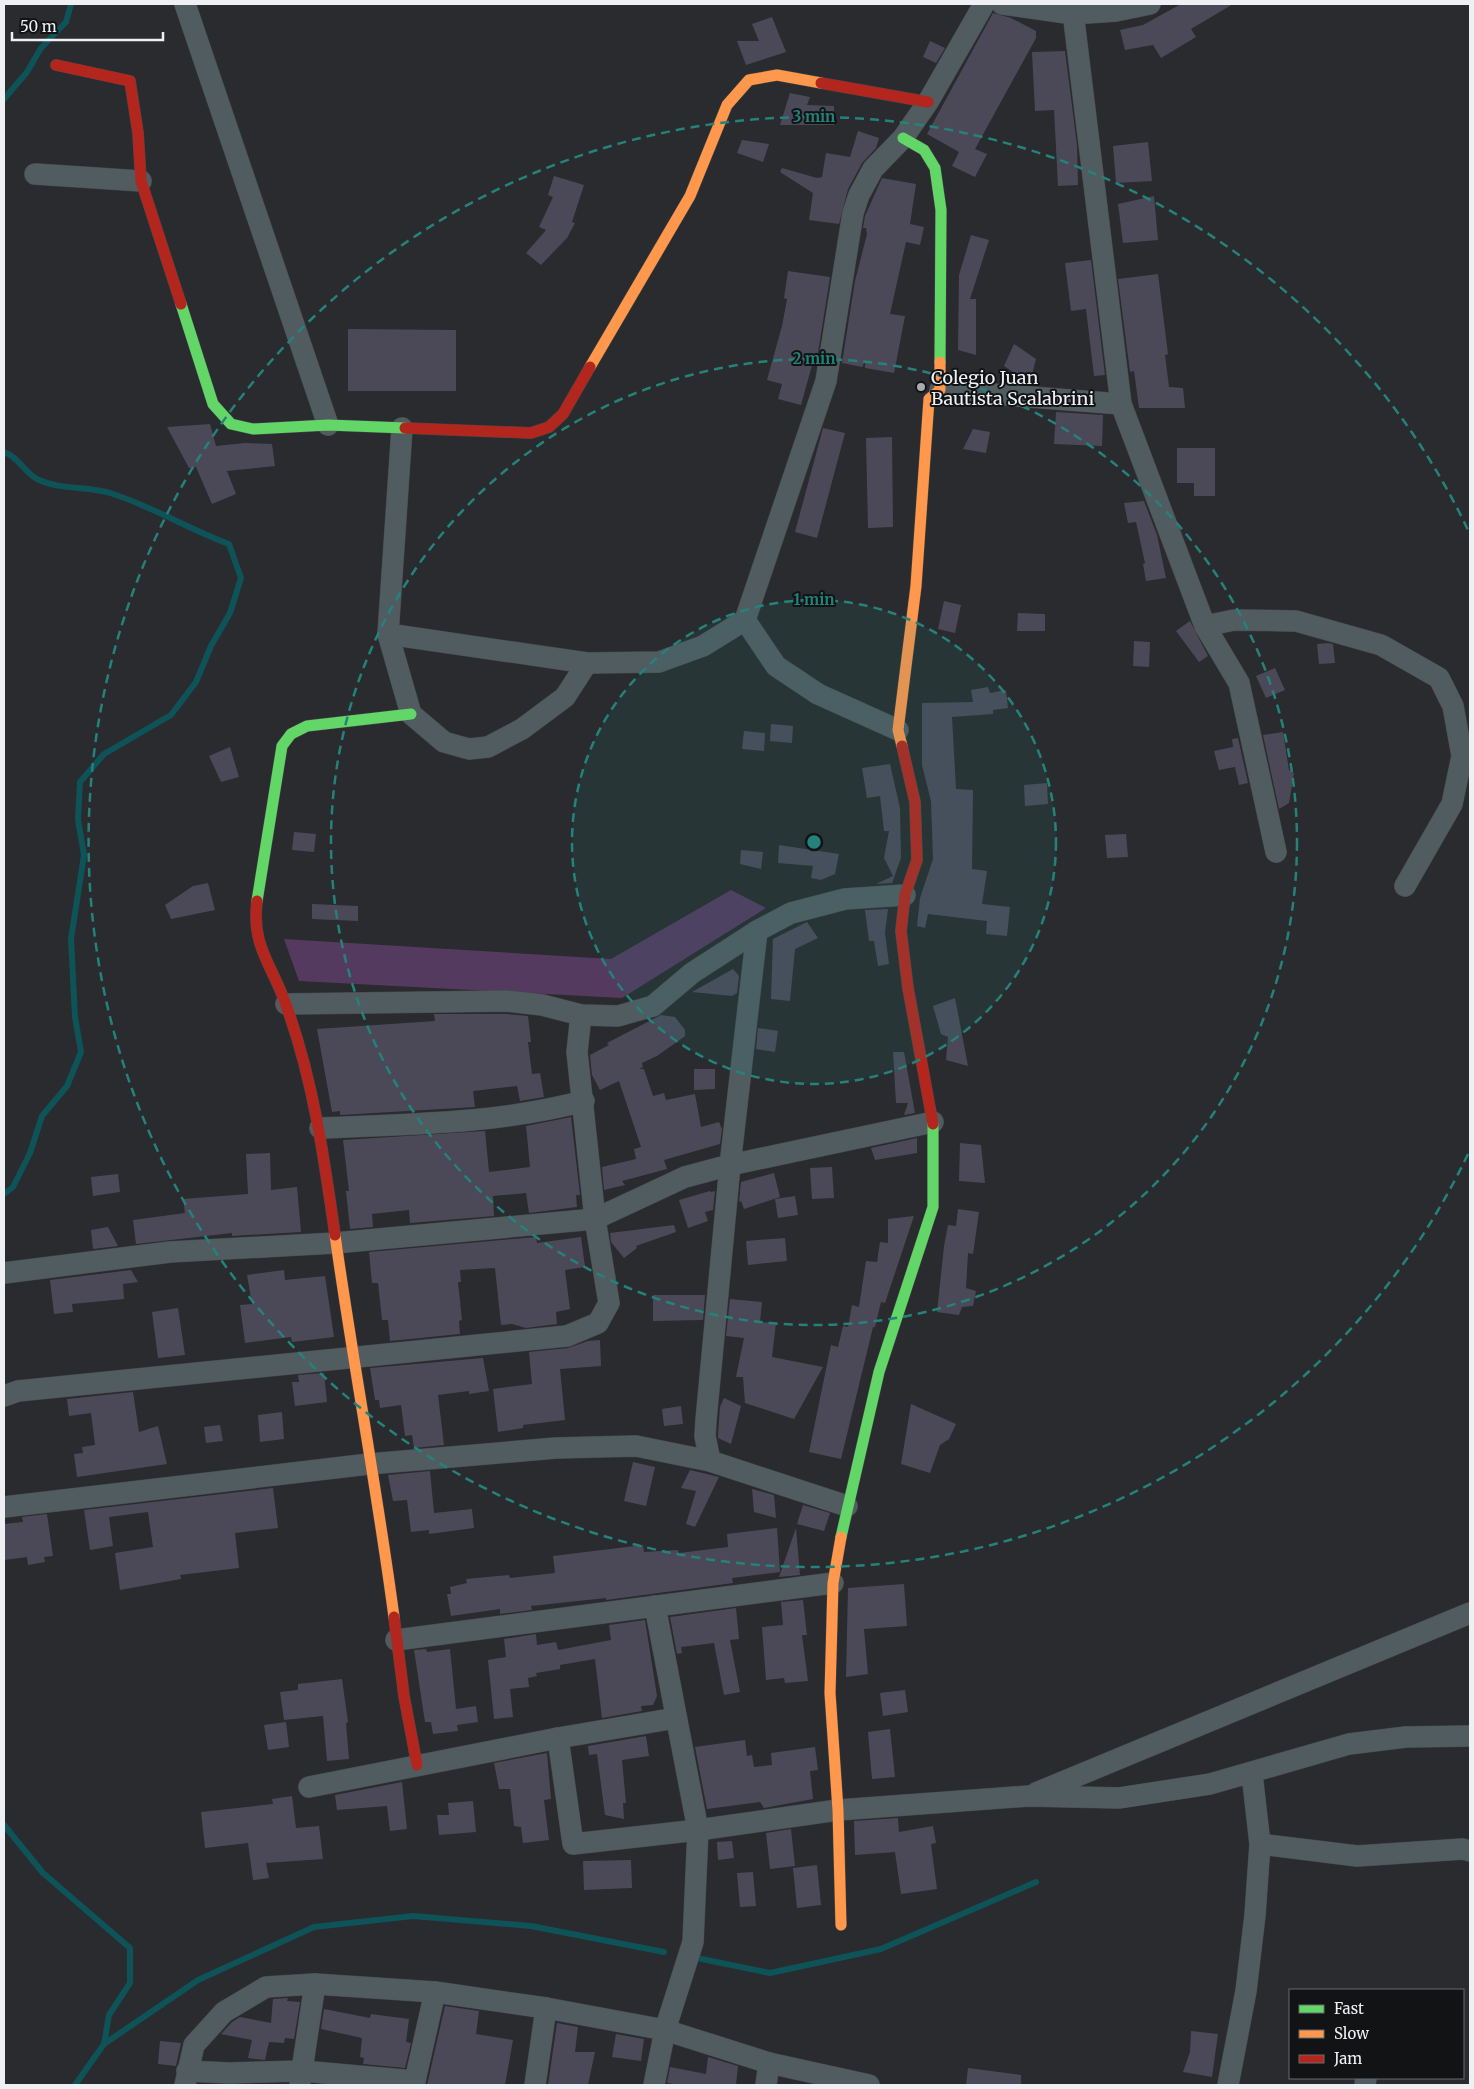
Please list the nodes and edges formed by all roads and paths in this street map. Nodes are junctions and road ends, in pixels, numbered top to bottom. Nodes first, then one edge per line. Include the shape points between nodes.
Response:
1 (185, 4) edge
2 (984, 4) edge
3 (1002, 4) edge
4 (1150, 4) edge
5 (1072, 9) edge
6 (56, 65) dead end
7 (928, 102) junction
8 (903, 138) junction
9 (34, 174) dead end
10 (141, 181) junction
11 (940, 390) junction
12 (1121, 404) junction
13 (328, 425) junction
14 (402, 428) junction
15 (745, 620) junction
16 (1205, 626) junction
17 (388, 634) junction
18 (587, 663) junction
19 (411, 714) junction
20 (898, 730) junction
21 (1276, 852) dead end
22 (1406, 886) dead end
23 (904, 895) junction
24 (756, 932) junction
25 (286, 1004) junction
26 (582, 1014) junction
27 (584, 1101) junction
28 (933, 1122) junction
29 (320, 1128) junction
30 (730, 1165) junction
31 (595, 1219) junction
32 (335, 1243) junction
33 (4, 1273) edge
34 (352, 1356) junction
35 (4, 1396) edge
36 (710, 1461) junction
37 (369, 1464) junction
38 (847, 1506) junction
39 (4, 1507) edge
40 (833, 1583) junction
41 (655, 1606) junction
42 (1470, 1613) edge
43 (396, 1640) junction
44 (676, 1718) junction
45 (1470, 1736) edge
46 (558, 1738) junction
47 (417, 1765) junction
48 (1252, 1774) junction
49 (309, 1787) dead end
50 (1029, 1796) junction
51 (838, 1810) junction
52 (698, 1830) junction
53 (1260, 1844) junction
54 (1470, 1851) edge
55 (841, 1925) dead end
56 (315, 1984) junction
57 (435, 1992) junction
58 (546, 2008) junction
59 (665, 2030) junction
60 (769, 2063) junction
61 (186, 2078) edge
62 (301, 2078) edge
63 (415, 2083) edge
64 (535, 2085) edge
65 (654, 2085) edge
66 (766, 2085) edge
67 (869, 2085) edge
68 (1228, 2085) edge

1 - 13 street
2 - 7 street
3 - 5 street
4 - 5 street via 1116,11
5 - 12 street
6 - 10 street via 130,81
7 - 8 street
7 - 14 street via 777,76 749,80 727,105 690,196 563,414 549,427 530,433
8 - 11 street via 924,150 935,168 941,210
8 - 15 street via 873,169 853,213 826,381
9 - 10 street
10 - 13 street via 213,404 231,424 253,429
11 - 12 street
11 - 20 street via 929,399 916,586
12 - 16 street
13 - 14 street
14 - 17 street
15 - 18 street via 703,646 659,662
15 - 20 street via 776,666 818,694
16 - 21 street via 1239,683
16 - 22 street via 1234,620 1296,621 1381,645 1439,678 1453,706 1462,756 1452,804
17 - 18 street
17 - 19 street
18 - 19 street via 565,697 522,729 488,747 469,749 444,742
19 - 25 street via 307,726 291,734 282,746 255,912 263,958
20 - 23 street via 915,802 917,860
23 - 24 street via 845,899 790,913
23 - 28 street via 901,931 908,988
24 - 26 street via 692,973 653,1006 618,1016
24 - 30 street
25 - 26 street via 507,1001 542,1004
25 - 29 street
26 - 27 street via 577,1052
27 - 29 street via 539,1113 460,1122
27 - 31 street
28 - 30 street
28 - 38 street via 933,1207 879,1372
29 - 32 street
30 - 31 street via 685,1177
30 - 36 street via 706,1420 705,1436
31 - 32 street
31 - 34 street via 609,1303 598,1323 567,1336
32 - 33 street via 170,1252
32 - 34 street
34 - 35 street via 18,1391
34 - 37 street
36 - 37 street via 636,1446 556,1448
36 - 38 street
37 - 39 street
37 - 43 street via 385,1548
38 - 40 street
40 - 41 street
40 - 51 street via 830,1693
41 - 43 street
41 - 44 street
42 - 50 street
43 - 47 street
44 - 46 street
44 - 52 street
45 - 48 street via 1406,1737 1349,1744
46 - 47 street
46 - 52 street via 573,1844
47 - 49 street
48 - 50 street via 1119,1798
48 - 53 street
50 - 51 street
51 - 52 street
51 - 55 street
52 - 59 street via 693,1942
53 - 54 street via 1357,1856
53 - 68 street via 1246,1992
56 - 57 street
56 - 61 street via 266,1987 224,2012 194,2045
56 - 62 street
57 - 58 street
57 - 63 street
58 - 59 street
58 - 64 street
59 - 60 street
59 - 65 street
60 - 66 street
60 - 67 street
61 - 62 street via 229,2073
62 - 63 street

